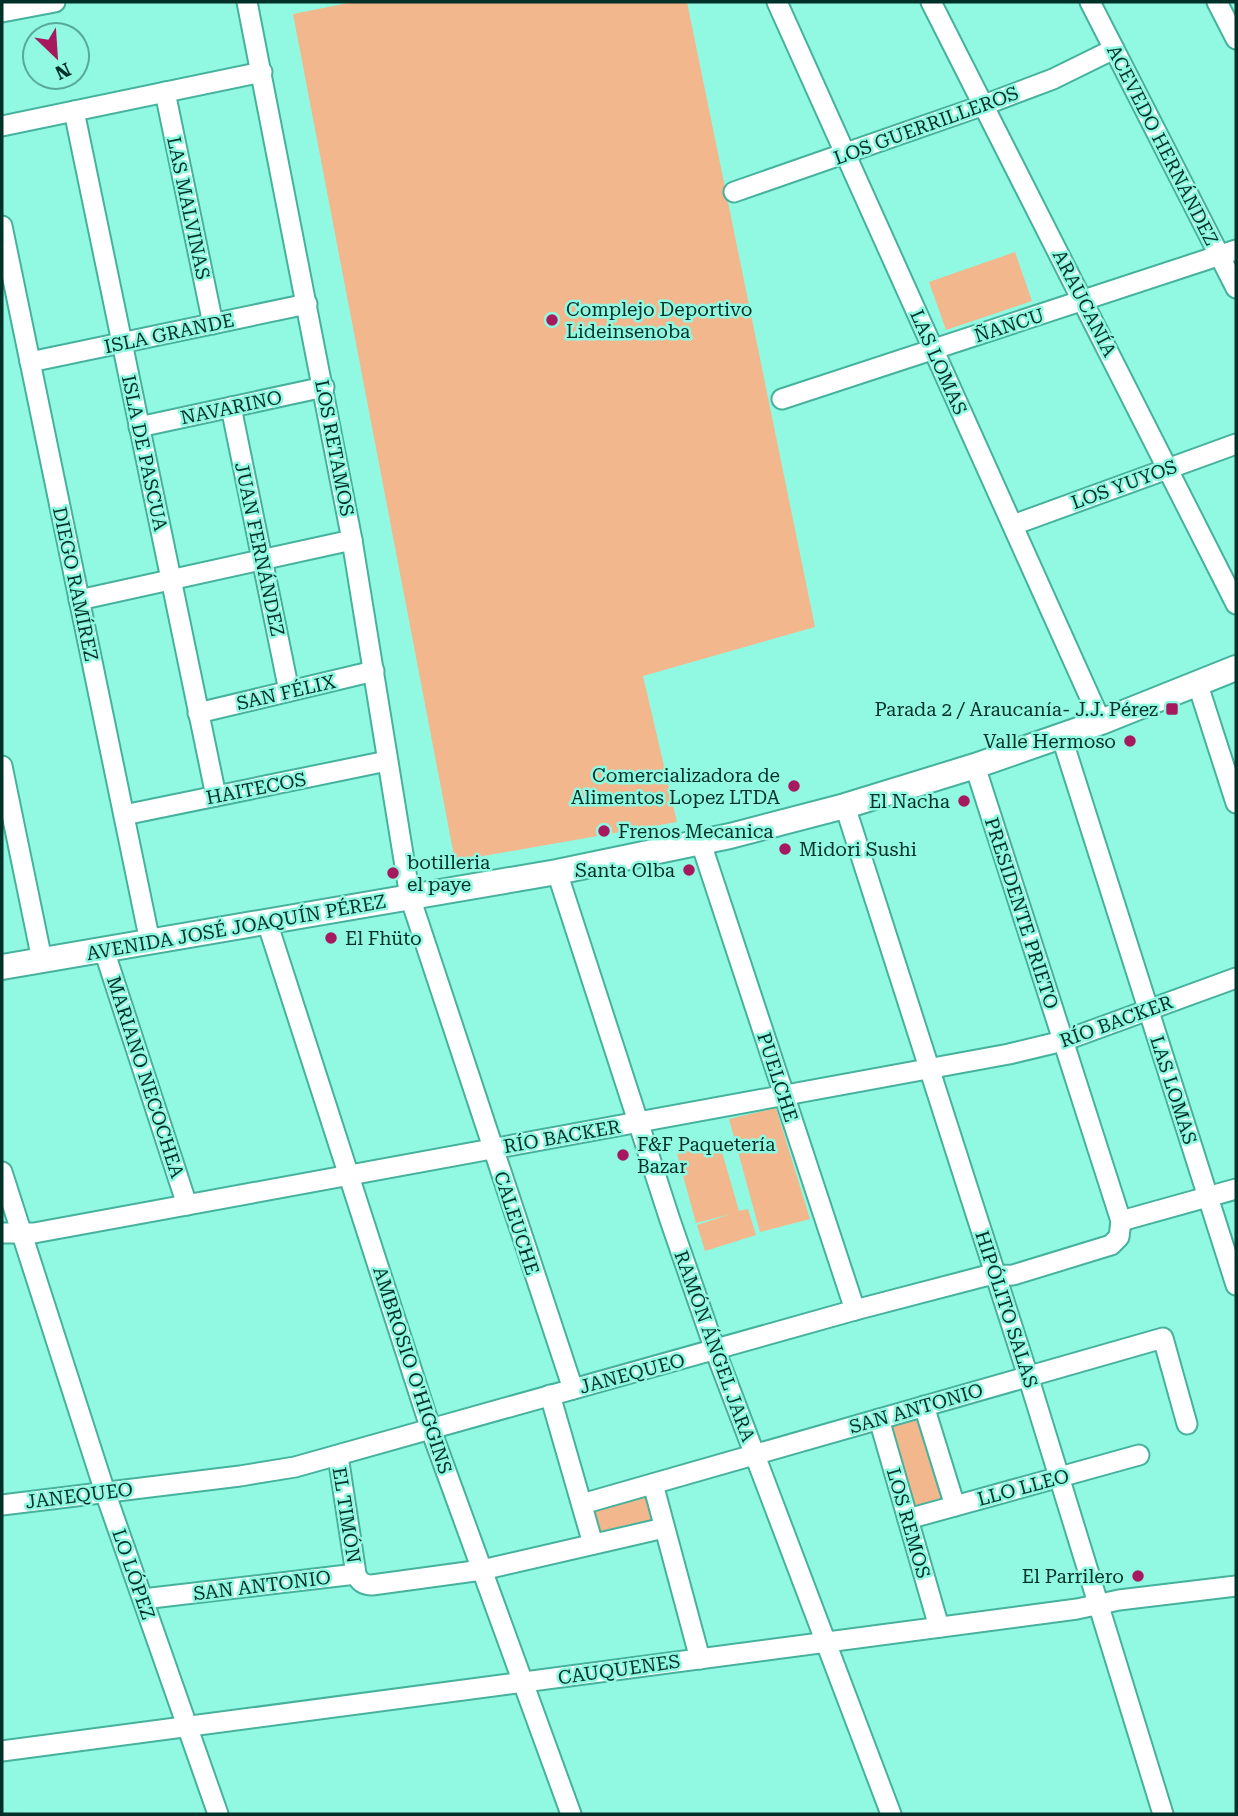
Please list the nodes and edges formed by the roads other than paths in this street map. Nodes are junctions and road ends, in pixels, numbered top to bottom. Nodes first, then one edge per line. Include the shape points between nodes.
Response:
1 (55, 2) edge
2 (247, 2) edge
3 (777, 2) edge
4 (931, 2) edge
5 (1090, 2) edge
6 (1217, 2) edge
7 (2, 12) edge
8 (1236, 39) edge
9 (1114, 49) junction
10 (262, 72) junction
11 (166, 92) junction
12 (984, 105) junction
13 (74, 111) junction
14 (2, 126) edge
15 (845, 153) junction
16 (734, 192) dead end
17 (2, 226) edge
18 (1228, 253) edge
19 (1236, 288) edge
20 (1084, 300) junction
21 (307, 304) junction
22 (213, 324) junction
23 (122, 343) junction
24 (934, 350) junction
25 (30, 362) junction
26 (324, 387) junction
27 (782, 399) dead end
28 (231, 407) junction
29 (139, 427) junction
30 (1236, 444) edge
31 (1168, 469) junction
32 (1013, 525) junction
33 (352, 540) junction
34 (262, 560) junction
35 (171, 580) junction
36 (79, 600) junction
37 (1236, 604) edge
38 (1236, 668) edge
39 (373, 671) junction
40 (1198, 685) junction
41 (289, 691) junction
42 (198, 713) junction
43 (1101, 722) junction
44 (1061, 736) junction
45 (387, 761) junction
46 (2, 766) edge
47 (975, 766) junction
48 (216, 796) junction
49 (1236, 803) edge
50 (845, 806) junction
51 (124, 814) junction
52 (701, 843) junction
53 (557, 872) junction
54 (410, 897) junction
55 (267, 922) junction
56 (150, 942) junction
57 (104, 950) junction
58 (42, 960) junction
59 (2, 967) edge
60 (1236, 978) edge
61 (1148, 1010) junction
62 (1063, 1041) junction
63 (929, 1068) junction
64 (784, 1095) junction
65 (638, 1122) junction
66 (493, 1149) junction
67 (2, 1172) edge
68 (349, 1175) junction
69 (1236, 1189) edge
70 (1208, 1197) junction
71 (187, 1205) junction
72 (1121, 1221) junction
73 (11, 1233) edge
74 (996, 1275) junction
75 (1236, 1285) edge
76 (855, 1310) junction
77 (715, 1350) junction
78 (1028, 1376) junction
79 (573, 1389) junction
80 (550, 1395) junction
81 (923, 1406) junction
82 (879, 1419) junction
83 (1187, 1424) dead end
84 (431, 1430) junction
85 (754, 1454) junction
86 (1139, 1455) dead end
87 (338, 1456) junction
88 (1059, 1477) junction
89 (653, 1483) junction
90 (105, 1492) junction
91 (582, 1504) junction
92 (2, 1505) edge
93 (955, 1506) junction
94 (908, 1519) junction
95 (664, 1528) junction
96 (593, 1544) junction
97 (482, 1570) junction
98 (356, 1574) junction
99 (1236, 1586) edge
100 (143, 1599) junction
101 (1098, 1604) junction
102 (939, 1627) junction
103 (824, 1642) junction
104 (699, 1659) junction
105 (522, 1682) junction
106 (187, 1726) junction
107 (2, 1751) edge
108 (218, 1814) edge
109 (571, 1814) edge
110 (891, 1814) edge
111 (1163, 1814) edge

1 - 7 street
2 - 10 street, LOS RETAMOS
3 - 15 street, LAS LOMAS
4 - 12 street, ARAUCANÍA
5 - 9 street, ACEVEDO HERNÁNDEZ
6 - 8 street
9 - 12 street, LOS GUERRILLEROS
9 - 18 street, ACEVEDO HERNÁNDEZ
10 - 11 street
10 - 21 street, LOS RETAMOS
11 - 13 street
11 - 22 street, LAS MALVINAS
12 - 15 street, LOS GUERRILLEROS
12 - 20 street, ARAUCANÍA
13 - 14 street
13 - 23 street, ISLA DE PASCUA
15 - 16 street, LOS GUERRILLEROS
15 - 24 street, LAS LOMAS
17 - 25 street, DIEGO RAMÍREZ
18 - 19 street, ACEVEDO HERNÁNDEZ
18 - 20 street, ÑANCU
20 - 24 street, ÑANCU
20 - 31 street, ARAUCANÍA
21 - 22 street, ISLA GRANDE
21 - 26 street, LOS RETAMOS
22 - 23 street, ISLA GRANDE
23 - 25 street, ISLA GRANDE
23 - 29 street, ISLA DE PASCUA
24 - 27 street, ÑANCU
24 - 32 street, LAS LOMAS
25 - 36 street, DIEGO RAMÍREZ
26 - 28 street, NAVARINO
26 - 33 street, LOS RETAMOS
28 - 29 street, NAVARINO
28 - 34 street, JUAN FERNÁNDEZ
29 - 35 street, ISLA DE PASCUA
30 - 31 street, LOS YUYOS
31 - 32 street, LOS YUYOS
31 - 37 street, ARAUCANÍA
32 - 43 street, LAS LOMAS
33 - 34 street
33 - 39 street, LOS RETAMOS
34 - 35 street
34 - 41 street, JUAN FERNÁNDEZ
35 - 36 street
35 - 42 street, ISLA DE PASCUA
36 - 51 street, DIEGO RAMÍREZ
38 - 40 main road, AVENIDA JOSÉ JOAQUÍN PÉREZ
39 - 41 street, SAN FÉLIX
39 - 45 street, LOS RETAMOS
40 - 43 main road, AVENIDA JOSÉ JOAQUÍN PÉREZ
40 - 49 street
41 - 42 street, SAN FÉLIX
42 - 48 street, ISLA DE PASCUA
43 - 44 main road, AVENIDA JOSÉ JOAQUÍN PÉREZ
44 - 47 main road, AVENIDA JOSÉ JOAQUÍN PÉREZ
44 - 61 street, LAS LOMAS
45 - 48 street, HAITECOS
45 - 54 street, LOS RETAMOS
46 - 58 street
47 - 50 main road, AVENIDA JOSÉ JOAQUÍN PÉREZ
47 - 62 street, PRESIDENTE PRIETO
48 - 51 street, HAITECOS
50 - 52 main road, AVENIDA JOSÉ JOAQUÍN PÉREZ
50 - 63 street, HIPÓLITO SALAS
51 - 56 street, DIEGO RAMÍREZ
52 - 53 main road, AVENIDA JOSÉ JOAQUÍN PÉREZ
52 - 64 street, PUELCHE
53 - 54 main road, AVENIDA JOSÉ JOAQUÍN PÉREZ
53 - 65 street, RAMÓN ÁNGEL JARA
54 - 55 main road, AVENIDA JOSÉ JOAQUÍN PÉREZ
54 - 66 street, CALEUCHE
55 - 56 main road, AVENIDA JOSÉ JOAQUÍN PÉREZ
55 - 68 street, AMBROSIO O'HIGGINS
56 - 57 main road, AVENIDA JOSÉ JOAQUÍN PÉREZ
57 - 58 main road, AVENIDA JOSÉ JOAQUÍN PÉREZ
57 - 71 street, MARIANO NECOCHEA
58 - 59 main road, AVENIDA JOSÉ JOAQUÍN PÉREZ
60 - 61 street, RÍO BACKER
61 - 62 street, RÍO BACKER
61 - 70 street, LAS LOMAS
62 - 63 street, RÍO BACKER
62 - 72 street, PRESIDENTE PRIETO
63 - 64 street, RÍO BACKER
63 - 74 street, HIPÓLITO SALAS
64 - 65 street, RÍO BACKER
64 - 76 street, PUELCHE
65 - 66 street, RÍO BACKER
65 - 77 street, RAMÓN ÁNGEL JARA
66 - 68 street, RÍO BACKER
66 - 79 street, CALEUCHE
67 - 73 street, LO LÓPEZ
68 - 71 street, RÍO BACKER
68 - 84 street, AMBROSIO O'HIGGINS
69 - 70 street
70 - 72 street
70 - 75 street, LAS LOMAS
71 - 73 street, RÍO BACKER via 34,1233
72 - 74 street, JANEQUEO via 1119,1237 1111,1245 1013,1275
73 - 90 street, LO LÓPEZ
74 - 76 street, JANEQUEO
74 - 78 street, HIPÓLITO SALAS
76 - 77 street, JANEQUEO
77 - 79 street, JANEQUEO
77 - 85 street, RAMÓN ÁNGEL JARA
78 - 81 street, SAN ANTONIO
78 - 83 street, SAN ANTONIO via 1163,1338
78 - 88 street, HIPÓLITO SALAS
79 - 80 street, JANEQUEO
80 - 84 street, JANEQUEO
80 - 91 street
81 - 82 street, SAN ANTONIO
81 - 93 street
82 - 85 street, SAN ANTONIO
82 - 94 street, LOS REMOS
84 - 87 street, JANEQUEO
84 - 97 street, AMBROSIO O'HIGGINS
85 - 89 street, SAN ANTONIO
85 - 103 street, RAMÓN ÁNGEL JARA
86 - 88 street, LLO LLEO
87 - 90 street, JANEQUEO via 270,1472
87 - 98 street, EL TIMÓN
88 - 93 street, LLO LLEO
88 - 101 street, HIPÓLITO SALAS
89 - 91 street, SAN ANTONIO
89 - 95 street
90 - 92 street, JANEQUEO
90 - 100 street, LO LÓPEZ
91 - 96 street
93 - 94 street, LLO LLEO
94 - 102 street, LOS REMOS
95 - 96 street, SAN ANTONIO
95 - 104 street
96 - 97 street, SAN ANTONIO
97 - 98 street, SAN ANTONIO via 372,1585 361,1582
97 - 105 street, AMBROSIO O'HIGGINS
98 - 100 street, SAN ANTONIO
99 - 101 street, CAUQUENES
100 - 106 street, LO LÓPEZ
101 - 102 street, CAUQUENES
101 - 111 street, HIPÓLITO SALAS
102 - 103 street, CAUQUENES
103 - 104 street, CAUQUENES
103 - 110 street, RAMÓN ÁNGEL JARA
104 - 105 street, CAUQUENES
105 - 106 street, CAUQUENES
105 - 109 street, AMBROSIO O'HIGGINS
106 - 107 street, CAUQUENES
106 - 108 street, LO LÓPEZ

